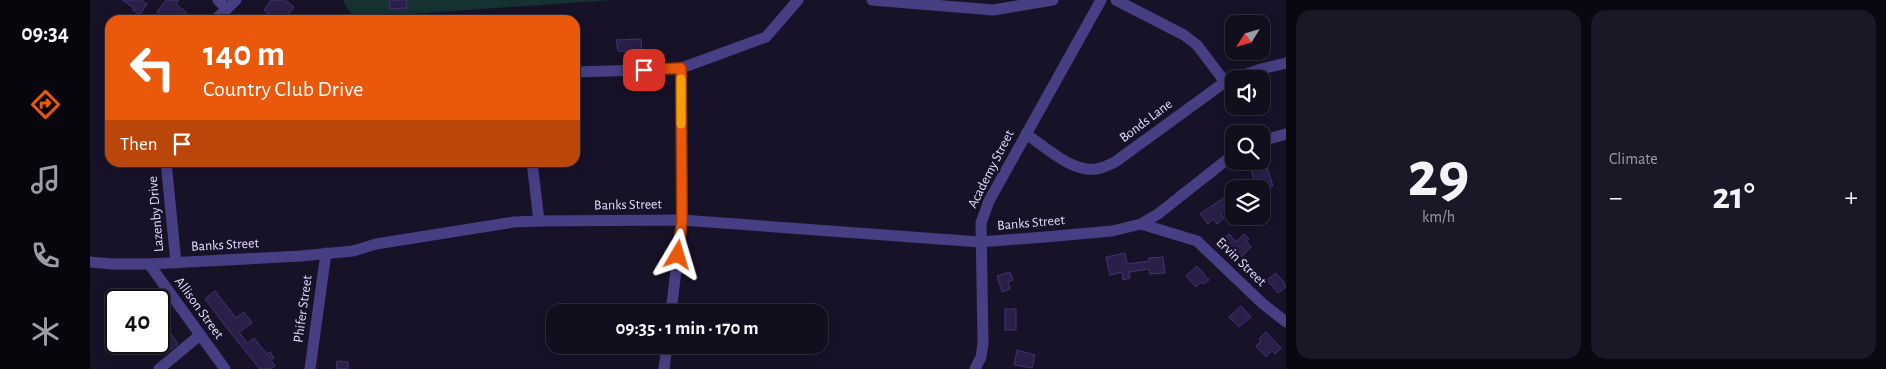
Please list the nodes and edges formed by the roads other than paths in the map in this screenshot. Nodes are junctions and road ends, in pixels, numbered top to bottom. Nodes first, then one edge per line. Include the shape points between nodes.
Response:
1 (218, 0) edge
2 (236, 0) edge
3 (798, 0) edge
4 (872, 0) edge
5 (1053, 0) edge
6 (1101, 0) edge
7 (1116, 0) edge
8 (227, 9) junction
9 (220, 15) edge
10 (1286, 63) edge
11 (681, 68) junction
12 (1258, 70) edge
13 (580, 72) edge
14 (1225, 81) edge
15 (1225, 83) edge
16 (1026, 134) junction
17 (1286, 134) edge
18 (1270, 138) edge
19 (1225, 161) edge
20 (166, 167) edge
21 (533, 167) edge
22 (682, 220) junction
23 (539, 221) junction
24 (1141, 224) junction
25 (980, 242) junction
26 (326, 253) junction
27 (90, 262) edge
28 (176, 262) junction
29 (149, 264) junction
30 (672, 304) edge
31 (1286, 322) edge
32 (200, 335) junction
33 (666, 354) edge
34 (159, 369) edge
35 (225, 369) edge
36 (310, 369) edge
37 (664, 369) edge
38 (975, 369) edge

1 - 8 street
2 - 8 street
3 - 11 street via 766,37
4 - 5 street via 992,10
6 - 16 street, Academy Street
7 - 14 street via 1198,45
8 - 9 street
10 - 12 street, Bonds Lane
11 - 13 street
11 - 22 street
15 - 16 street, Bonds Lane via 1115,162 1098,169 1083,169 1072,164
16 - 25 street, Academy Street via 989,201 981,223
17 - 18 street
19 - 24 street, Banks Street
20 - 28 street, Lazenby Drive
21 - 23 street
22 - 23 street, Banks Street
22 - 25 street, Banks Street
22 - 30 street
23 - 26 street, Banks Street via 514,222
24 - 25 street, Banks Street via 1112,231
24 - 31 street, Ervin Street via 1197,241
25 - 38 street, Academy Street via 983,343
26 - 28 street, Banks Street
26 - 36 street, Phifer Street
27 - 29 street, Banks Street
28 - 29 street, Banks Street
29 - 32 street, Allison Street
32 - 34 street
32 - 35 street, Allison Street
33 - 37 street

